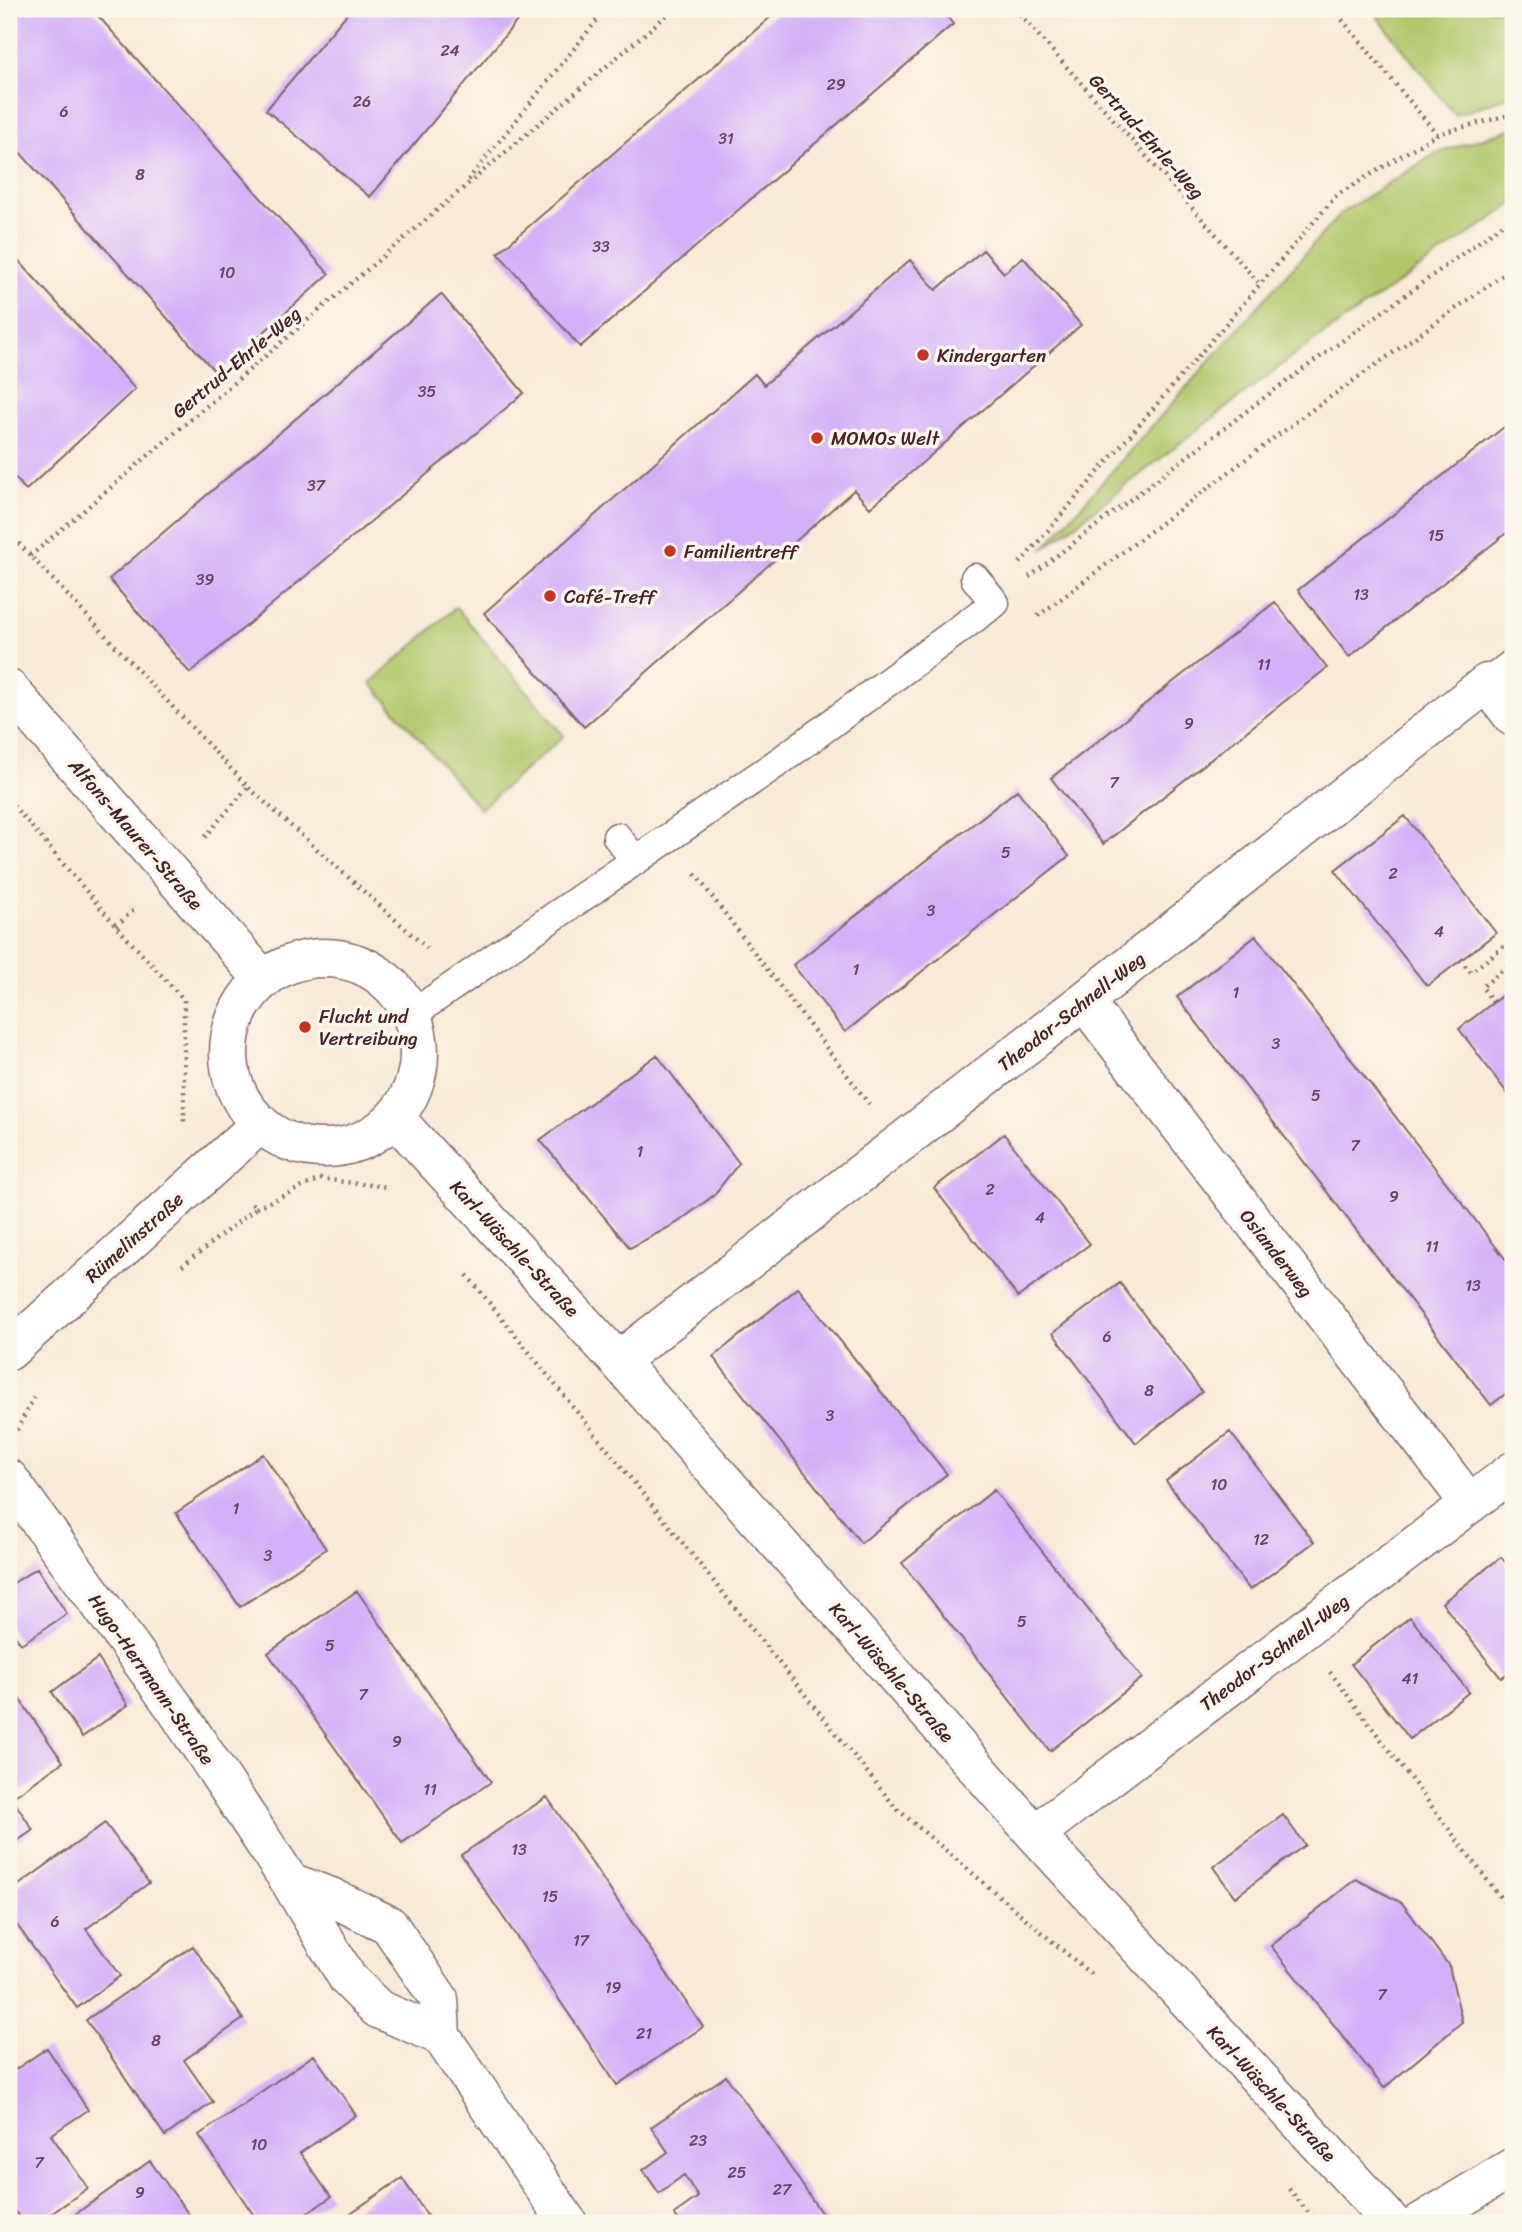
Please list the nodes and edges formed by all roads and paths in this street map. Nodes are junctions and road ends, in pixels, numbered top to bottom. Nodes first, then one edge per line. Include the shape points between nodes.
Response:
1 (606, 9) edge
2 (674, 9) edge
3 (1015, 9) edge
4 (1333, 9) edge
5 (1513, 114) edge
6 (1437, 134) junction
7 (460, 190) junction
8 (1513, 217) edge
9 (1258, 282) junction
10 (9, 533) edge
11 (30, 556) junction
12 (975, 578) dead end
13 (995, 603) junction
14 (1500, 673) edge
15 (9, 689) edge
16 (1513, 717) edge
17 (248, 787) junction
18 (9, 800) edge
19 (617, 837) dead end
20 (666, 839) junction
21 (635, 860) junction
22 (172, 874) junction
23 (1513, 939) edge
24 (1460, 960) dead end
25 (1513, 962) edge
26 (263, 979) junction
27 (462, 979) junction
28 (184, 1000) dead end
29 (1084, 1001) junction
30 (1493, 1002) dead end
31 (411, 1015) junction
32 (395, 1118) junction
33 (260, 1124) junction
34 (899, 1144) junction
35 (394, 1187) dead end
36 (256, 1208) dead end
37 (464, 1271) dead end
38 (9, 1351) edge
39 (618, 1361) junction
40 (1513, 1471) edge
41 (9, 1479) edge
42 (1470, 1504) junction
43 (1300, 1632) junction
44 (1035, 1834) junction
45 (290, 1882) junction
46 (1513, 1914) edge
47 (1098, 1981) dead end
48 (441, 2036) junction
49 (1513, 2167) edge
50 (1284, 2184) dead end
51 (568, 2223) edge
52 (1317, 2223) edge
53 (1392, 2223) edge
54 (1420, 2223) edge

1 - 7 path, Gertrud-Ehrle-Weg
2 - 7 path, Gertrud-Ehrle-Weg
3 - 9 path, Gertrud-Ehrle-Weg
4 - 6 path
5 - 6 path
6 - 9 path via 1337,195
7 - 11 path, Gertrud-Ehrle-Weg
8 - 13 path via 1265,397
9 - 13 path via 1025,555
10 - 11 path
11 - 17 path
12 - 13 lane
13 - 20 lane
14 - 16 street, Theodor-Schnell-Weg
14 - 29 street, Theodor-Schnell-Weg
15 - 22 street, Alfons-Maurer-Straße
17 - 22 path
17 - 27 path
18 - 28 path
19 - 21 lane
20 - 21 lane
20 - 34 path
21 - 27 lane
22 - 26 street, Alfons-Maurer-Straße
23 - 24 path via 1471,972
25 - 30 path via 1482,987
26 - 31 street via 298,962 346,960 373,971 396,990
26 - 33 street via 235,1019 229,1043 231,1073 241,1100
27 - 31 lane
29 - 34 street, Theodor-Schnell-Weg
29 - 42 street, Osianderweg
31 - 32 street via 419,1064 411,1093
32 - 33 street via 376,1134 329,1149 281,1138
32 - 39 street, Karl-Wäschle-Straße
33 - 38 street, Rümelinstraße
34 - 39 street, Theodor-Schnell-Weg
35 - 36 path via 320,1179
37 - 47 path via 896,1808
39 - 44 street, Karl-Wäschle-Straße
40 - 42 street, Theodor-Schnell-Weg
41 - 45 street, Hugo-Herrmann-Straße via 175,1709
42 - 43 street, Theodor-Schnell-Weg
43 - 44 street, Theodor-Schnell-Weg
43 - 46 path
44 - 53 street, Karl-Wäschle-Straße
45 - 48 street, Hugo-Herrmann-Straße via 348,1979 378,2008
45 - 48 street via 389,1925 439,1999
48 - 51 street
49 - 54 street
50 - 52 path

